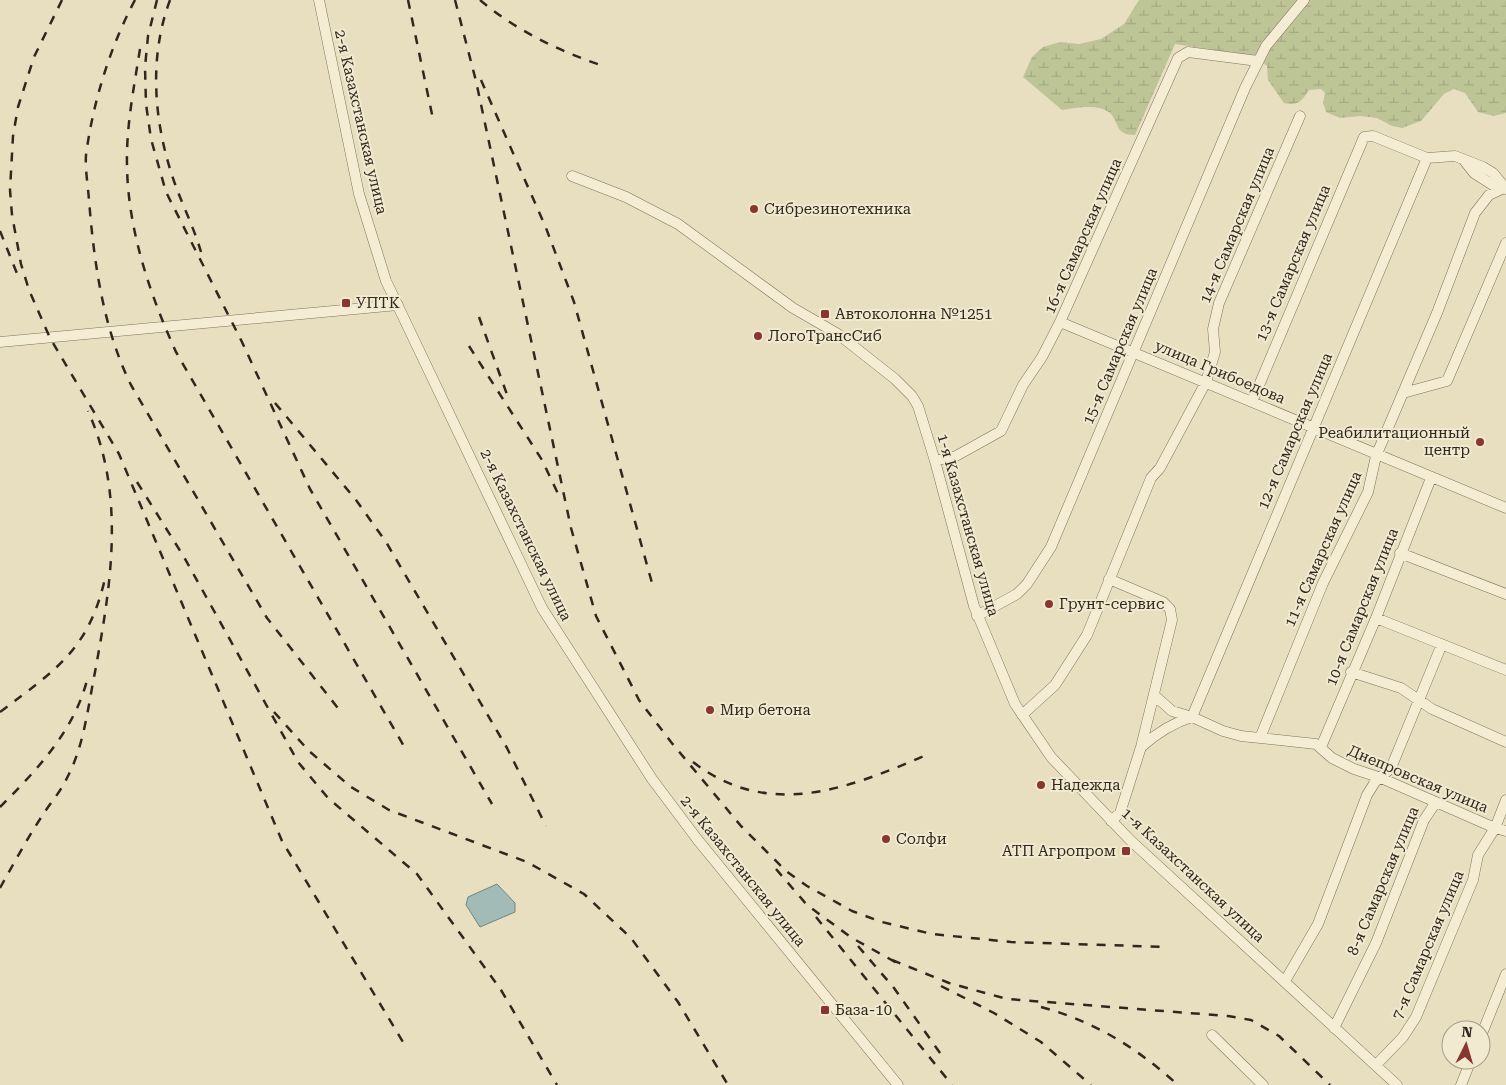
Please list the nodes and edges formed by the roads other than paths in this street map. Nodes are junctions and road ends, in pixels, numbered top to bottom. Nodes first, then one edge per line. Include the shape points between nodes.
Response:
1 (319, 0) edge
2 (1304, 0) edge
3 (1258, 61) junction
4 (1300, 116) dead end
5 (1428, 158) junction
6 (572, 176) dead end
7 (1503, 189) edge
8 (1506, 243) edge
9 (398, 305) junction
10 (1060, 322) junction
11 (0, 342) edge
12 (1134, 352) junction
13 (1206, 382) junction
14 (1403, 393) junction
15 (1252, 402) junction
16 (1312, 428) junction
17 (1376, 456) junction
18 (935, 461) junction
19 (1431, 478) junction
20 (1506, 508) edge
21 (1400, 553) junction
22 (1109, 579) junction
23 (1506, 594) edge
24 (977, 616) junction
25 (1376, 618) junction
26 (1442, 644) junction
27 (1506, 670) edge
28 (1351, 672) junction
29 (1154, 695) junction
30 (1419, 700) junction
31 (1022, 715) junction
32 (1192, 717) junction
33 (1260, 738) junction
34 (1506, 742) edge
35 (1142, 747) junction
36 (1321, 747) junction
37 (1381, 778) junction
38 (1506, 800) edge
39 (1436, 802) junction
40 (1111, 821) junction
41 (1495, 828) junction
42 (1506, 831) edge
43 (1506, 974) edge
44 (1285, 980) junction
45 (1487, 1020) edge
46 (1334, 1028) junction
47 (1212, 1035) dead end
48 (1376, 1065) junction
49 (1467, 1070) edge
50 (898, 1085) edge
51 (1263, 1085) edge
52 (1397, 1085) edge
53 (1461, 1085) edge

1 - 9 street, 2-я Казахстанская улица via 359,194 386,281
2 - 3 street, 15-я Самарская улица via 1276,32
3 - 10 street, 16-я Самарская улица via 1188,52 1178,58
3 - 12 street, 15-я Самарская улица
4 - 13 street, 14-я Самарская улица via 1217,310 1214,352
5 - 7 street via 1448,156 1462,159 1493,173
5 - 15 street, 13-я Самарская улица via 1373,136 1364,137
5 - 16 street, 12-я Самарская улица
6 - 18 street, 1-я Казахстанская улица via 678,224 792,308 838,334 896,379 918,406
7 - 14 street, 11-я Самарская улица via 1482,202 1475,213 1438,313
8 - 14 street via 1447,381
9 - 11 street
9 - 50 street, 2-я Казахстанская улица via 542,608 594,691 652,779 697,839
10 - 12 street, улица Грибоедова
10 - 18 street, 16-я Самарская улица via 1023,385 1001,431 956,456
12 - 13 street, улица Грибоедова
12 - 24 street, 15-я Самарская улица via 1050,547 1017,594
13 - 15 street, улица Грибоедова
13 - 22 street, 14-я Самарская улица via 1160,468 1151,478
14 - 17 street, 11-я Самарская улица
15 - 16 street, улица Грибоедова
16 - 17 street, улица Грибоедова
16 - 32 street, 12-я Самарская улица
17 - 19 street, улица Грибоедова
17 - 33 street, 11-я Самарская улица via 1368,492 1323,583
18 - 24 street, 1-я Казахстанская улица
19 - 20 street, улица Грибоедова
19 - 21 street, 10-я Самарская улица
21 - 23 street
21 - 25 street, 10-я Самарская улица
22 - 29 street via 1163,602 1170,609 1172,620
22 - 31 street, 14-я Самарская улица via 1087,635 1073,658 1055,685
24 - 31 street, 1-я Казахстанская улица
25 - 26 street
25 - 28 street, 10-я Самарская улица
26 - 27 street
26 - 30 street
28 - 30 street via 1401,688
28 - 36 street, 10-я Самарская улица
29 - 32 street, Днепровская улица via 1172,711
29 - 35 street
30 - 34 street
30 - 37 street via 1391,768
31 - 40 street, 1-я Казахстанская улица via 1051,757
32 - 33 street, Днепровская улица via 1223,731
32 - 35 street via 1174,722
33 - 36 street, Днепровская улица via 1309,742
35 - 40 street via 1123,807
36 - 37 street, Днепровская улица via 1338,762
37 - 39 street, Днепровская улица
37 - 44 street via 1366,795 1318,924
38 - 41 street, 7-я Самарская улица
39 - 41 street, Днепровская улица
39 - 46 street, 8-я Самарская улица via 1424,820 1376,943
40 - 44 street, 1-я Казахстанская улица
41 - 42 street, Днепровская улица
41 - 48 street, 7-я Самарская улица via 1478,855 1473,880 1413,1023
43 - 45 street
44 - 46 street, 1-я Казахстанская улица
46 - 48 street, 1-я Казахстанская улица
47 - 51 street
48 - 52 street, 1-я Казахстанская улица
49 - 53 street

